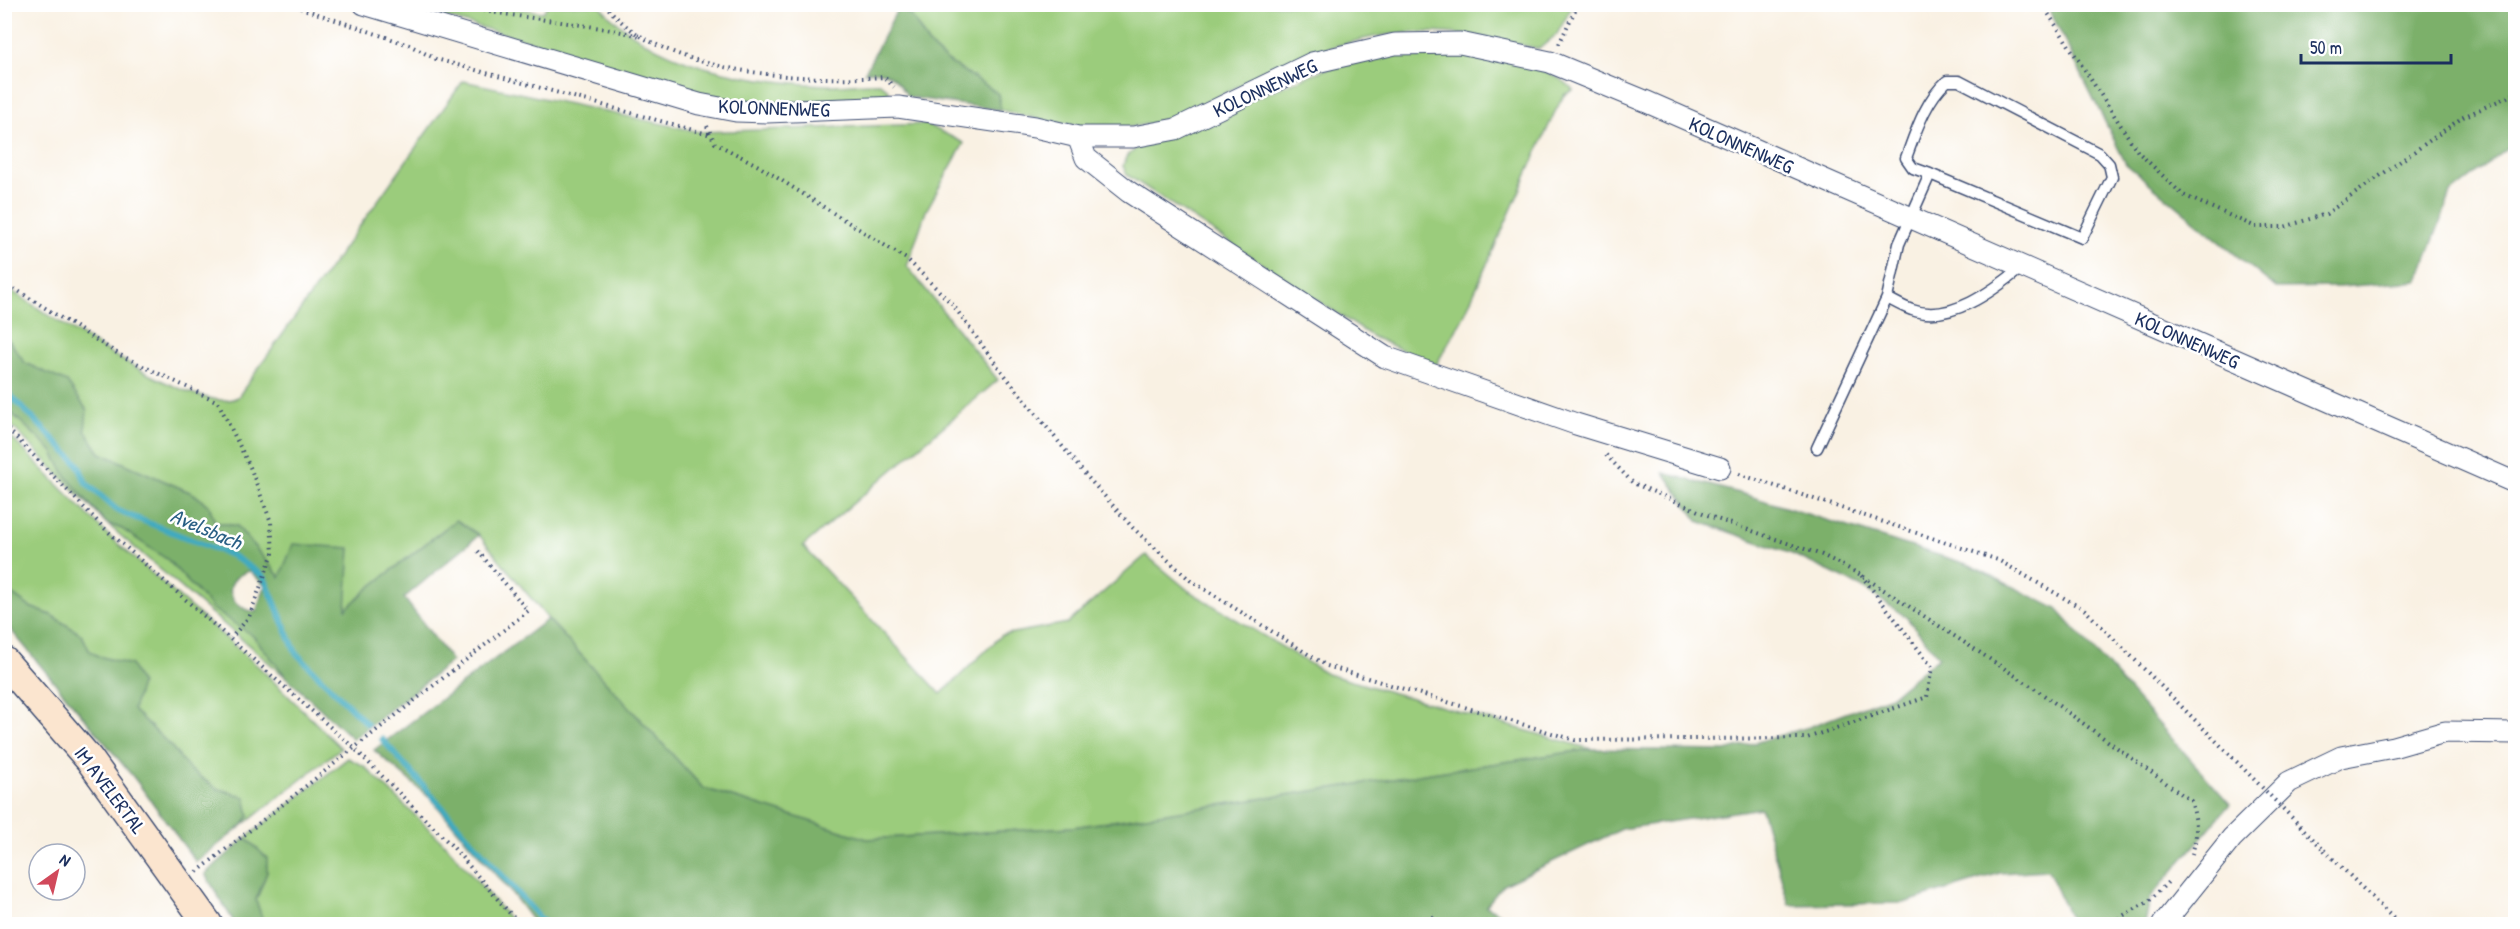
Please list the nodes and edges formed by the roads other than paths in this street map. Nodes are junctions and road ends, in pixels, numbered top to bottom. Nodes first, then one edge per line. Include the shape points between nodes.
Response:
1 (364, 4) edge
2 (1078, 138) junction
3 (1930, 174) junction
4 (1910, 219) junction
5 (2021, 268) junction
6 (1887, 298) junction
7 (1817, 448) dead end
8 (1720, 468) road end
9 (2516, 483) edge
10 (4, 661) edge
11 (2516, 733) edge
12 (208, 924) edge
13 (2163, 924) edge

1 - 2 street, KOLONNENWEG via 699,104 756,111 898,107 1035,127
2 - 4 street, KOLONNENWEG via 1133,137 1176,129 1312,63 1395,44 1460,43 1550,62
2 - 8 street via 1086,158 1129,192 1385,357 1576,424
3 - 3 lane via 2082,238 2112,177 2109,164 2100,154 1959,81 1947,81 1936,90 1906,158 1913,168
3 - 4 lane
4 - 5 street, KOLONNENWEG
4 - 6 lane via 1899,244
5 - 6 lane via 1995,289 1940,312 1913,311
5 - 9 street, KOLONNENWEG
6 - 7 lane
10 - 12 main road, IM AVELERTAL via 89,759
11 - 13 street via 2445,732 2341,757 2289,782 2232,838

